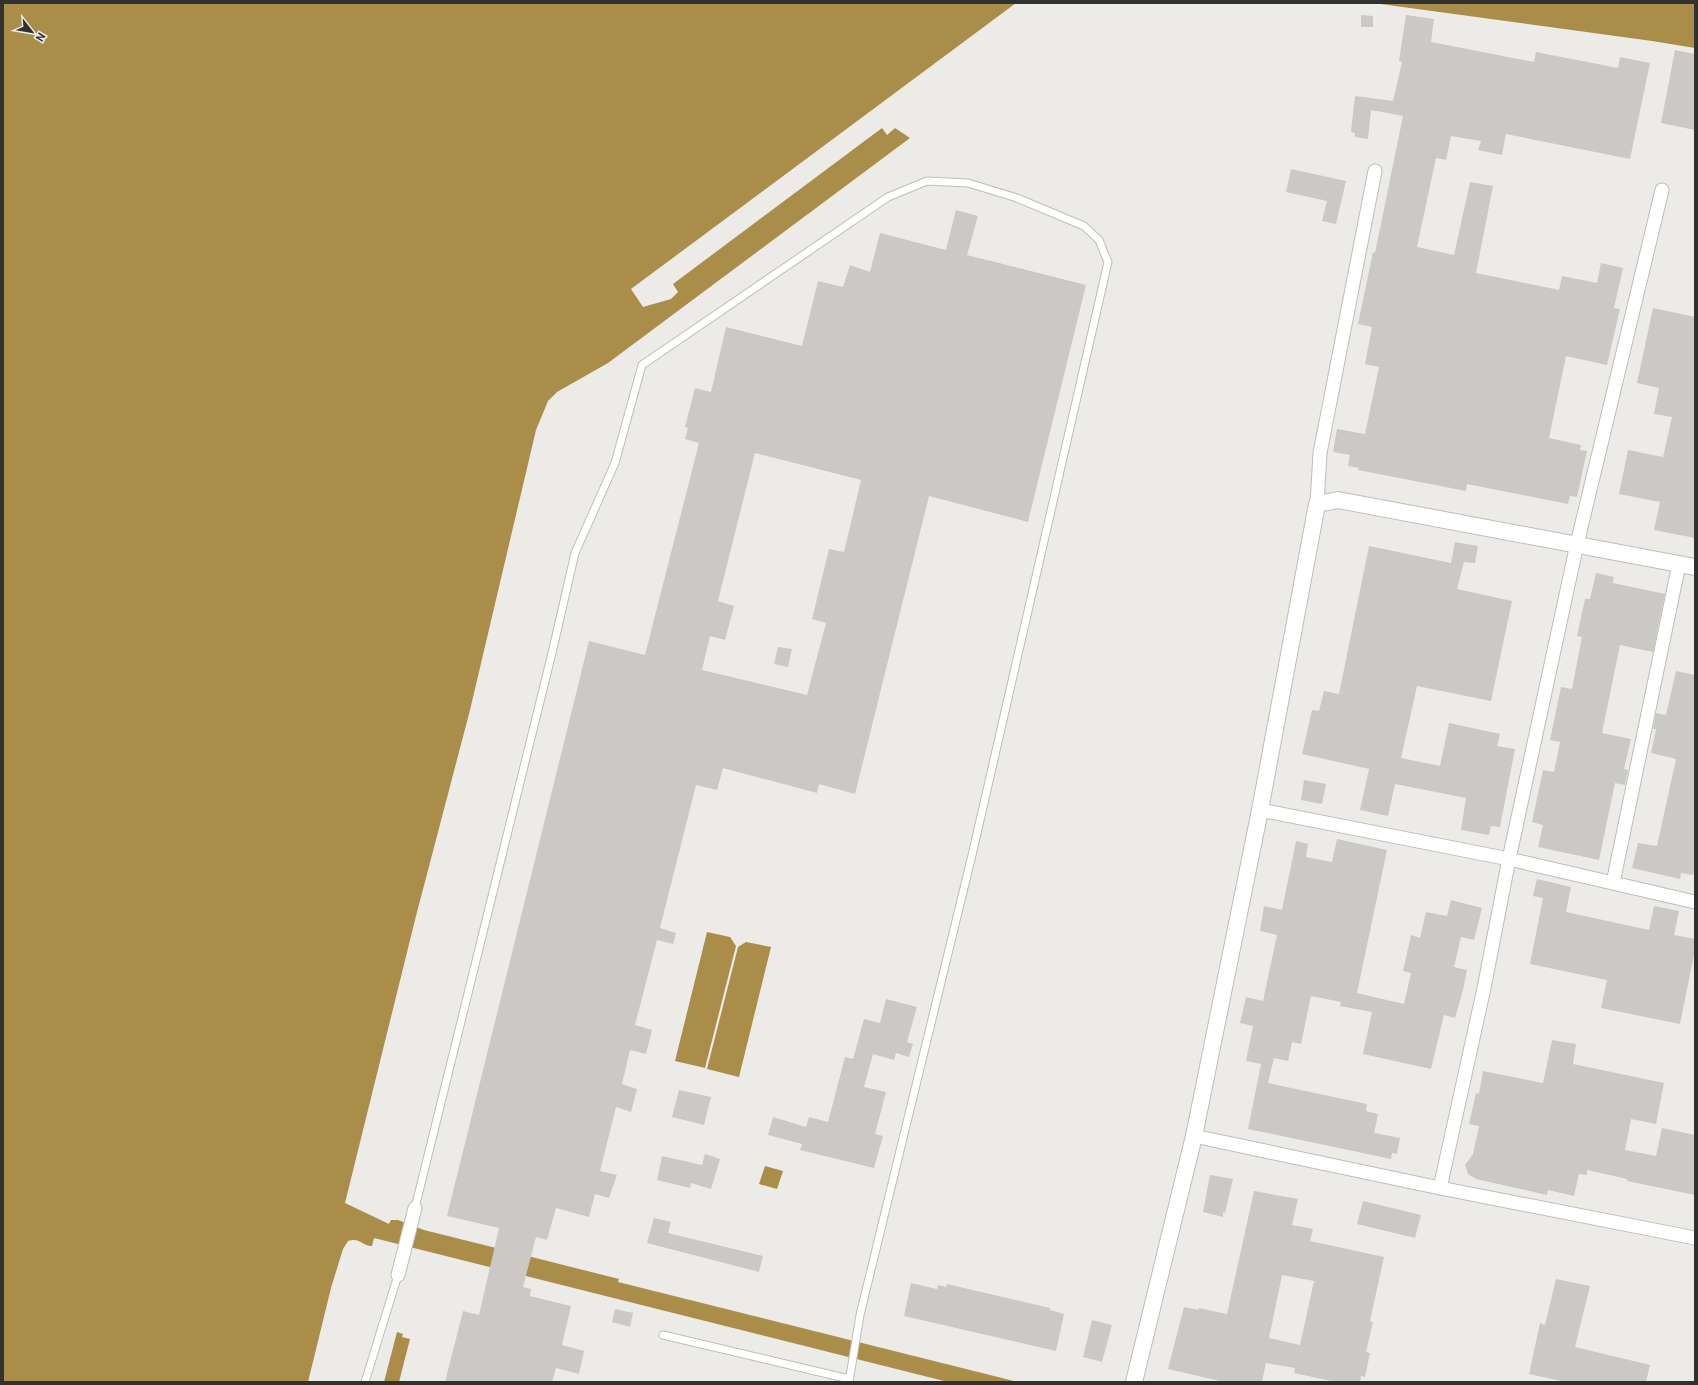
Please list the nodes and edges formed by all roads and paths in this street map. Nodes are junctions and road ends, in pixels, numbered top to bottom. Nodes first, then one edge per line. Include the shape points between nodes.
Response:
1 (1375, 171) dead end
2 (1662, 190) dead end
3 (1317, 504) junction
4 (1577, 544) junction
5 (1679, 564) junction
6 (1695, 567) edge
7 (1260, 810) junction
8 (1509, 858) junction
9 (1613, 883) junction
10 (1695, 902) edge
11 (1194, 1136) junction
12 (1440, 1188) junction
13 (415, 1208) joint
14 (1695, 1238) edge
15 (398, 1275) joint
16 (663, 1335) dead end
17 (849, 1381) edge
18 (365, 1382) edge
19 (1134, 1382) edge

1 - 3 street via 1320,453
2 - 4 street
3 - 4 street via 1338,500
3 - 7 street
4 - 5 street
4 - 8 street
5 - 6 street
5 - 9 street
7 - 8 street
7 - 11 street
8 - 9 street
8 - 12 street via 1484,988
9 - 10 street
11 - 12 street
11 - 19 street
12 - 14 street
13 - 15 street
13 - 17 lane via 575,553 615,463 642,365 888,197 927,181 968,183 1017,198 1084,226 1099,240 1108,262 973,851 860,1315
15 - 18 lane
16 - 17 lane

